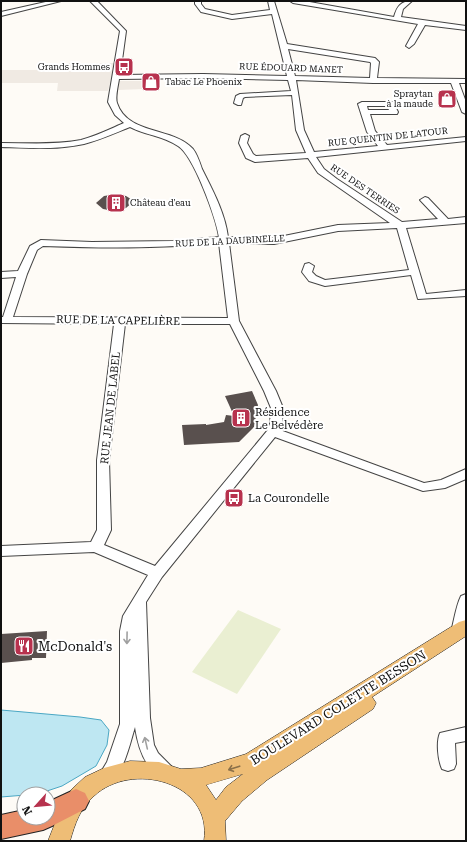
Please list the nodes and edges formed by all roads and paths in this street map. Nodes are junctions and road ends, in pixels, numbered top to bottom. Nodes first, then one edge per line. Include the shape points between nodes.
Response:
1 (58, 1) edge
2 (93, 1) edge
3 (198, 1) edge
4 (270, 1) edge
5 (293, 1) edge
6 (409, 1) edge
7 (274, 12) junction
8 (1, 14) edge
9 (397, 19) junction
10 (423, 22) junction
11 (466, 28) edge
12 (284, 46) junction
13 (409, 46) dead end
14 (116, 77) junction
15 (291, 78) junction
16 (373, 81) junction
17 (454, 81) junction
18 (466, 81) edge
19 (295, 93) junction
20 (238, 103) dead end
21 (365, 112) dead end
22 (466, 112) edge
23 (130, 124) junction
24 (245, 136) dead end
25 (466, 139) edge
26 (1, 145) edge
27 (384, 147) junction
28 (312, 154) junction
29 (425, 200) dead end
30 (466, 220) edge
31 (446, 222) junction
32 (400, 225) junction
33 (225, 241) junction
34 (309, 266) dead end
35 (414, 272) junction
36 (22, 274) junction
37 (1, 275) edge
38 (466, 294) edge
39 (4, 320) edge
40 (120, 321) junction
41 (234, 321) junction
42 (273, 432) junction
43 (466, 473) edge
44 (95, 547) junction
45 (1, 551) edge
46 (157, 573) junction
47 (466, 600) edge
48 (139, 602) junction
49 (464, 626) edge
50 (466, 734) edge
51 (448, 764) dead end
52 (174, 776) junction
53 (106, 777) junction
54 (76, 801) junction
55 (56, 811) edge
56 (16, 824) edge
57 (1, 827) edge
58 (216, 834) edge
59 (59, 841) edge

1 - 8 street
2 - 14 street via 123,31
3 - 7 street via 203,11 232,17
4 - 7 street, RUE DES TERRIES
5 - 9 street
6 - 9 street via 400,8
7 - 12 street, RUE DES TERRIES
9 - 10 street
10 - 11 street
10 - 13 street
12 - 15 street, RUE DES TERRIES
12 - 16 street via 372,60 376,62
14 - 15 street, RUE ÉDOUARD MANET
14 - 23 street via 112,102 118,115
15 - 16 street, RUE ÉDOUARD MANET
15 - 19 street, RUE DES TERRIES
16 - 17 street, RUE ÉDOUARD MANET
17 - 18 street, RUE ÉDOUARD MANET
17 - 22 street
19 - 20 street via 245,95 240,96
19 - 28 street, RUE DES TERRIES via 300,130
21 - 27 street via 371,132
23 - 26 street via 77,142
23 - 33 street via 182,144 190,151 213,201
24 - 28 street, RUE QUENTIN DE LATOUR via 243,143 249,156 255,159
25 - 27 street, RUE QUENTIN DE LATOUR
27 - 28 street, RUE QUENTIN DE LATOUR
28 - 32 street, RUE DES TERRIES via 321,171
29 - 31 street
30 - 31 street, RUE DE LA DAUBINELLE
31 - 32 street, RUE DE LA DAUBINELLE
32 - 33 street, RUE DE LA DAUBINELLE via 338,228 274,241
32 - 35 street
33 - 36 street, RUE DE LA DAUBINELLE via 92,245 41,243 33,248
33 - 41 street
34 - 35 street via 309,276 325,283
35 - 38 street via 422,297
36 - 37 street
36 - 39 street
39 - 40 street, RUE DE LA CAPELIÈRE
40 - 41 street, RUE DE LA CAPELIÈRE
40 - 44 street, RUE JEAN DE LABEL via 103,460 104,530
41 - 42 street via 277,408
42 - 43 street via 423,487 445,485
42 - 46 street
44 - 45 street
44 - 46 street
46 - 48 street
47 - 49 street
52 -> 48 street via 152,758 146,746 142,718
48 -> 53 street via 130,616 127,632 128,724 114,765
49 -> 52 main road, BOULEVARD COLETTE BESSON via 252,762 201,777
49 - 58 main road, BOULEVARD COLETTE BESSON via 234,794
50 - 51 street via 446,738
52 - 53 main road via 150,770 128,770
52 - 58 main road via 196,788 206,803
53 - 54 main road via 91,785
54 - 55 highway
54 - 59 main road via 64,823
56 - 57 highway

